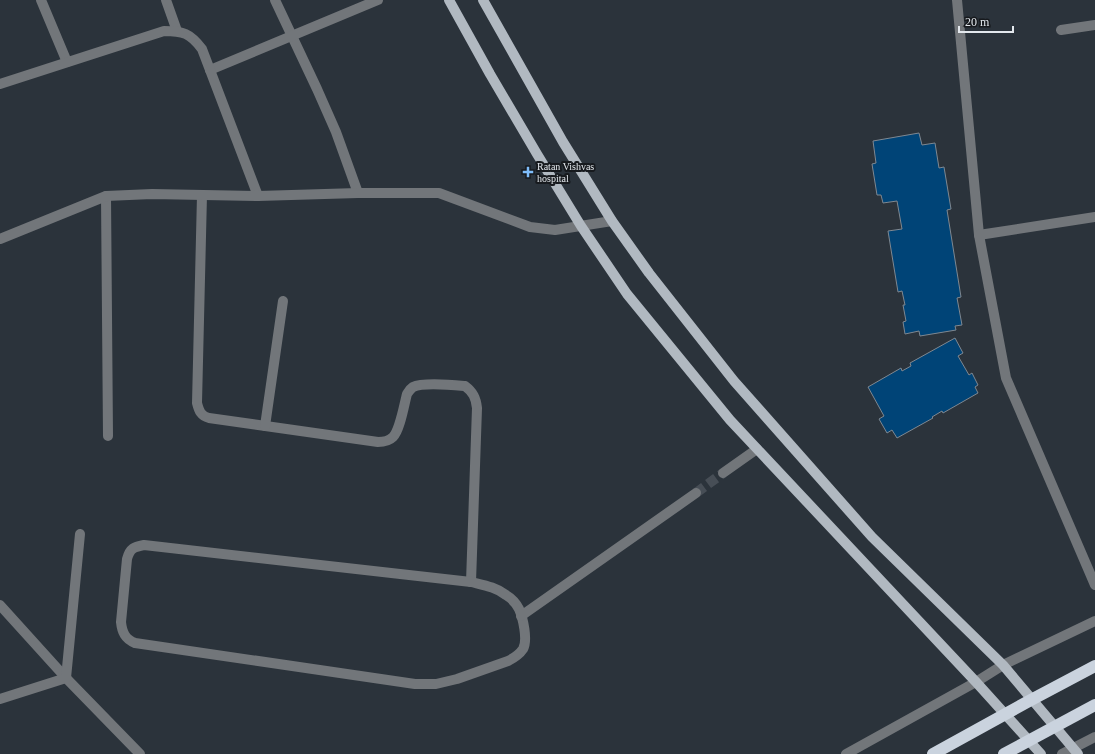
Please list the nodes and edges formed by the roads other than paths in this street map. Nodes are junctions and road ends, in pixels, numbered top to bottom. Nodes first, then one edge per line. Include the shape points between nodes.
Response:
1 (41, 0) edge
2 (166, 0) edge
3 (275, 0) edge
4 (378, 0) edge
5 (449, 0) edge
6 (483, 0) edge
7 (958, 0) edge
8 (1095, 26) edge
9 (1062, 30) dead end
10 (177, 31) junction
11 (292, 36) junction
12 (67, 62) junction
13 (210, 70) junction
14 (0, 84) edge
15 (358, 193) junction
16 (202, 195) junction
17 (106, 196) junction
18 (258, 196) junction
19 (1095, 217) edge
20 (612, 221) junction
21 (581, 226) junction
22 (979, 235) junction
23 (0, 239) edge
24 (283, 301) dead end
25 (265, 426) junction
26 (108, 436) dead end
27 (757, 449) junction
28 (723, 473) tunnel mouth
29 (696, 493) tunnel mouth
30 (80, 534) dead end
31 (471, 582) junction
32 (1095, 585) edge
33 (0, 605) edge
34 (521, 616) junction
35 (1095, 621) edge
36 (1003, 666) junction
37 (1095, 666) edge
38 (66, 678) junction
39 (976, 682) junction
40 (0, 699) edge
41 (1095, 705) edge
42 (1095, 737) edge
43 (1076, 751) edge
44 (140, 754) edge
45 (846, 754) edge
46 (933, 754) edge
47 (1004, 754) edge
48 (1041, 754) edge
49 (1062, 754) edge

1 - 12 street
2 - 10 street
3 - 11 street
4 - 11 street
5 - 21 main road
6 - 20 main road via 563,142
7 - 22 street
8 - 9 street
10 - 12 street via 164,31
10 - 13 street via 187,33 195,39 202,48
11 - 13 street
11 - 15 street via 330,118
12 - 14 street
13 - 18 street
15 - 18 street
15 - 21 street via 439,193 530,227 555,230
16 - 17 street
16 - 18 street
16 - 25 street via 198,409 204,417
17 - 23 street
17 - 26 street
19 - 22 street
20 - 21 street
20 - 36 main road via 649,273 734,381 872,537
21 - 27 main road via 627,294 730,420
22 - 32 street via 1006,378
24 - 25 street
25 - 31 street via 383,442 396,434 407,394 414,386 465,386 477,402
27 - 28 street
27 - 39 main road
29 - 34 street
30 - 38 street
31 - 34 street via 506,594 518,608
31 - 34 street via 144,545 132,549 127,559 122,629 127,638 135,643 415,684 436,684 514,658 525,643
33 - 38 street
35 - 36 street
36 - 39 street
36 - 43 main road
37 - 46 highway, bridge
38 - 40 street
38 - 44 street
39 - 45 street
39 - 48 main road
41 - 47 highway, bridge
42 - 43 street
43 - 49 street

